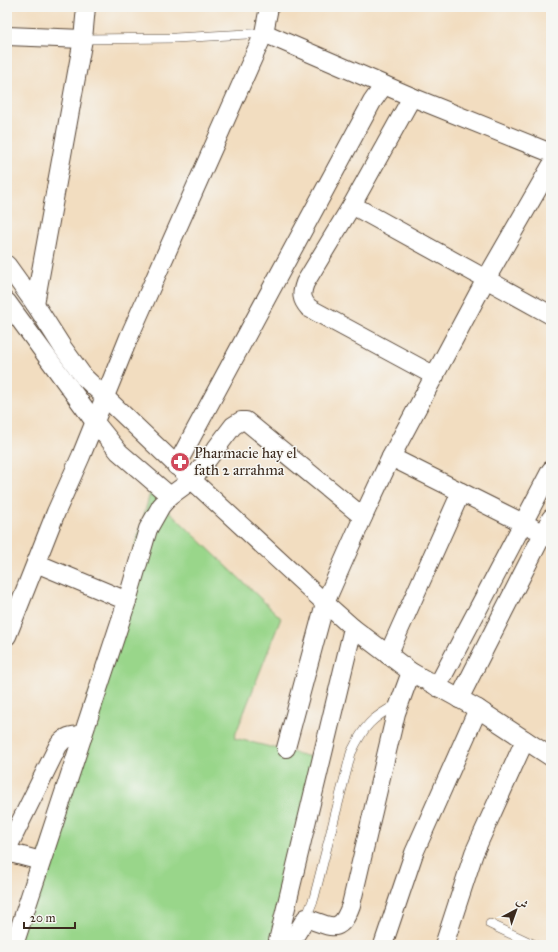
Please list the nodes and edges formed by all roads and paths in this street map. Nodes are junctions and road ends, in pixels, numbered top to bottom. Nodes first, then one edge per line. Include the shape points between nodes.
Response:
1 (86, 7) edge
2 (269, 7) edge
3 (264, 33) junction
4 (7, 36) edge
5 (83, 39) junction
6 (384, 85) junction
7 (412, 97) junction
8 (551, 153) edge
9 (551, 166) edge
10 (352, 205) junction
11 (7, 265) edge
12 (486, 279) junction
13 (7, 302) edge
14 (35, 304) junction
15 (551, 315) edge
16 (435, 376) junction
17 (104, 396) junction
18 (94, 422) junction
19 (391, 457) junction
20 (176, 466) junction
21 (551, 470) edge
22 (192, 480) junction
23 (460, 492) junction
24 (170, 496) junction
25 (363, 516) junction
26 (551, 518) edge
27 (523, 522) junction
28 (547, 536) edge
29 (36, 563) junction
30 (128, 601) junction
31 (326, 603) junction
32 (353, 628) junction
33 (7, 634) edge
34 (388, 655) junction
35 (411, 672) junction
36 (437, 687) junction
37 (459, 699) junction
38 (398, 704) junction
39 (478, 709) junction
40 (83, 736) junction
41 (525, 740) junction
42 (286, 748) dead end
43 (550, 755) edge
44 (7, 850) edge
45 (41, 861) junction
46 (306, 918) junction
47 (490, 924) dead end
48 (14, 945) edge
49 (277, 945) edge
50 (287, 945) edge
51 (383, 945) edge
52 (444, 945) edge
53 (534, 945) edge

1 - 5 street
2 - 3 street
3 - 5 lane via 176,38
3 - 6 street
3 - 17 street
4 - 5 street
5 - 14 street
6 - 7 street
6 - 20 street via 372,102
7 - 8 street
7 - 10 street
9 - 12 street
10 - 12 street
10 - 16 street via 304,283 301,294 303,301 309,308
11 - 14 street
12 - 15 street
12 - 16 street
13 - 18 street
14 - 17 street via 84,377
16 - 19 street
17 - 18 street
17 - 20 street
18 - 24 street via 119,452
18 - 29 street
19 - 23 street
19 - 25 street
20 - 22 street
21 - 27 street
22 - 24 street
22 - 25 street via 233,426 246,421
22 - 31 street
23 - 27 street
23 - 34 street
24 - 30 street via 148,529
25 - 31 street
26 - 28 street
27 - 28 street
27 - 36 street
28 - 37 street
29 - 30 street
29 - 33 street
30 - 40 street
31 - 32 street
31 - 42 street
32 - 34 street
32 - 49 street
34 - 35 street
35 - 36 street
35 - 38 street
36 - 37 street
37 - 39 street
38 - 46 lane via 379,714 369,724 351,753 314,898
38 - 46 street via 347,916 340,925 333,927
39 - 41 street
39 - 51 street via 414,853
40 - 44 street via 66,738 58,746
40 - 45 street
41 - 43 street
41 - 52 street via 474,853
44 - 45 street
45 - 48 street
46 - 50 street
47 - 53 lane

